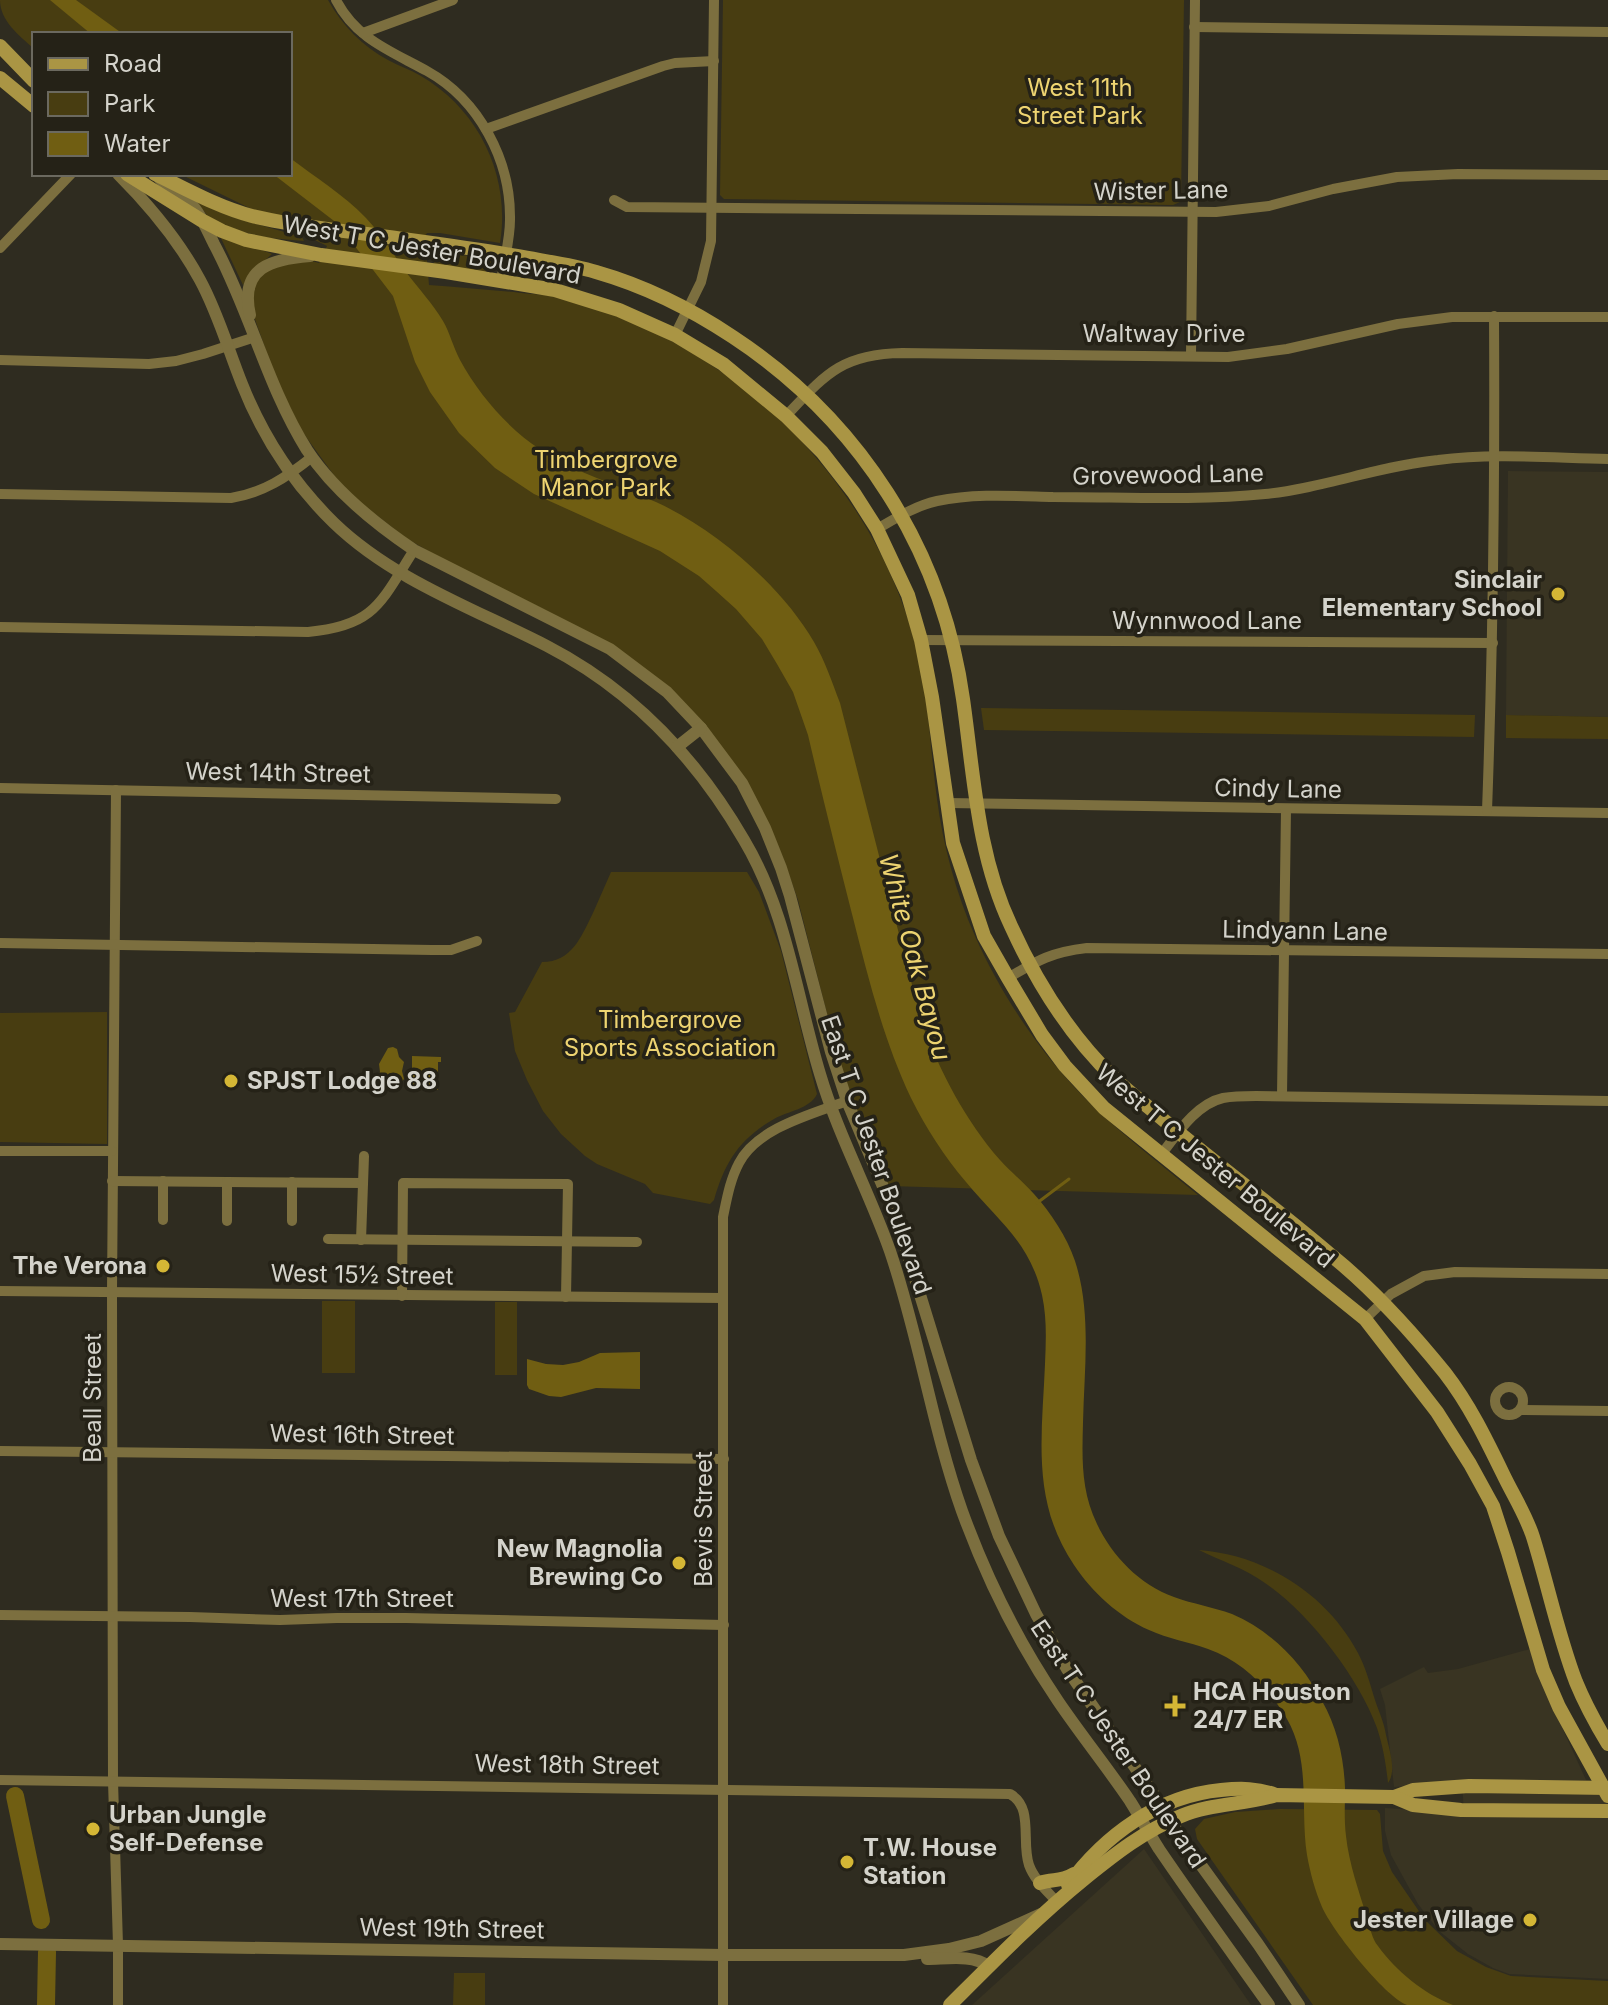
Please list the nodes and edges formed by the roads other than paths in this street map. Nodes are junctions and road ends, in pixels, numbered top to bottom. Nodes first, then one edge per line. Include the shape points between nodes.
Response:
1 (336, 0) edge
2 (453, 0) edge
3 (714, 0) edge
4 (1195, 0) edge
5 (1194, 27) junction
6 (1608, 32) edge
7 (363, 33) junction
8 (0, 46) edge
9 (714, 61) junction
10 (0, 78) edge
11 (32, 79) edge
12 (32, 104) edge
13 (486, 129) junction
14 (1608, 175) edge
15 (69, 176) edge
16 (120, 176) edge
17 (130, 176) edge
18 (157, 176) edge
19 (159, 176) edge
20 (614, 200) dead end
21 (712, 208) junction
22 (1191, 213) junction
23 (201, 220) junction
24 (0, 248) edge
25 (505, 254) junction
26 (321, 255) junction
27 (501, 281) junction
28 (688, 309) junction
29 (1494, 316) junction
30 (1608, 317) edge
31 (675, 335) junction
32 (255, 337) junction
33 (229, 346) junction
34 (1191, 356) junction
35 (0, 360) edge
36 (806, 395) junction
37 (786, 416) junction
38 (312, 457) junction
39 (1495, 457) junction
40 (1608, 459) edge
41 (291, 474) junction
42 (0, 494) edge
43 (901, 515) junction
44 (877, 529) junction
45 (414, 550) junction
46 (400, 573) junction
47 (0, 627) edge
48 (952, 639) junction
49 (921, 640) junction
50 (1493, 643) junction
51 (701, 728) junction
52 (677, 747) junction
53 (0, 788) edge
54 (116, 790) junction
55 (556, 799) dead end
56 (947, 803) junction
57 (976, 803) junction
58 (1286, 809) junction
59 (1487, 811) junction
60 (1608, 813) edge
61 (477, 941) dead end
62 (0, 943) edge
63 (116, 944) junction
64 (1284, 950) junction
65 (1608, 954) edge
66 (1030, 965) junction
67 (1008, 978) junction
68 (1282, 1096) junction
69 (847, 1101) junction
70 (1608, 1101) edge
71 (831, 1107) junction
72 (1179, 1133) junction
73 (0, 1151) edge
74 (112, 1151) junction
75 (1161, 1155) junction
76 (364, 1156) dead end
77 (112, 1181) junction
78 (163, 1181) junction
79 (227, 1182) junction
80 (292, 1182) junction
81 (363, 1183) junction
82 (163, 1220) dead end
83 (227, 1221) dead end
84 (292, 1221) dead end
85 (328, 1239) dead end
86 (361, 1240) junction
87 (402, 1240) junction
88 (567, 1242) junction
89 (637, 1242) dead end
90 (1608, 1274) edge
91 (917, 1282) junction
92 (900, 1287) junction
93 (0, 1291) edge
94 (112, 1292) junction
95 (402, 1296) junction
96 (566, 1297) junction
97 (723, 1298) junction
98 (1383, 1302) junction
99 (1365, 1319) junction
100 (1520, 1410) dead end
101 (1608, 1411) edge
102 (0, 1451) edge
103 (113, 1453) junction
104 (1494, 1455) junction
105 (724, 1459) junction
106 (971, 1460) junction
107 (1470, 1464) junction
108 (948, 1468) junction
109 (1036, 1614) junction
110 (0, 1615) edge
111 (113, 1616) junction
112 (1009, 1618) junction
113 (724, 1625) junction
114 (1565, 1649) junction
115 (1539, 1658) junction
116 (1608, 1744) edge
117 (0, 1780) edge
118 (113, 1781) junction
119 (724, 1789) junction
120 (1606, 1790) edge
121 (1279, 1795) junction
122 (1394, 1797) junction
123 (1161, 1805) junction
124 (1608, 1811) edge
125 (1140, 1817) junction
126 (1170, 1820) junction
127 (1148, 1831) junction
128 (1078, 1871) junction
129 (1040, 1883) junction
130 (1056, 1901) junction
131 (1044, 1913) junction
132 (0, 1944) edge
133 (1258, 1944) junction
134 (118, 1945) junction
135 (724, 1955) junction
136 (904, 1955) junction
137 (1237, 1959) junction
138 (988, 1966) junction
139 (118, 2005) edge
140 (723, 2005) edge
141 (950, 2005) edge
142 (1269, 2005) edge
143 (1299, 2005) edge

1 - 7 street
2 - 7 street
3 - 9 street
4 - 5 street
5 - 6 street
5 - 22 street
7 - 13 street via 448,85
8 - 11 main road
9 - 13 street via 663,66
9 - 21 street
10 - 12 main road
13 - 25 street via 507,182 510,223
14 - 22 street, Wister Lane via 1397,177 1269,206
15 - 24 street
16 - 33 street, East T C Jester Boulevard via 184,252
17 - 23 main road, West T C Jester Boulevard
18 - 23 street, East T C Jester Boulevard via 189,202
19 - 25 main road, West T C Jester Boulevard via 244,214
20 - 21 street, Wister Lane via 627,207
21 - 22 street, Wister Lane
21 - 28 street via 706,264
22 - 34 street
23 - 26 main road, West T C Jester Boulevard via 246,240
23 - 32 street, East T C Jester Boulevard
25 - 27 street
25 - 28 main road, West T C Jester Boulevard via 604,274
26 - 27 main road, West T C Jester Boulevard
26 - 32 street via 284,258 258,270 248,306
27 - 31 main road, West T C Jester Boulevard via 587,299
28 - 31 street
28 - 36 main road, West T C Jester Boulevard via 757,354
29 - 30 street, Waltway Drive
29 - 34 street, Waltway Drive via 1398,324 1228,357
29 - 39 street
31 - 37 main road, West T C Jester Boulevard via 723,364
32 - 33 street
32 - 38 street, East T C Jester Boulevard via 283,408
33 - 35 street via 149,364
33 - 41 street, East T C Jester Boulevard via 259,424
34 - 36 street, Waltway Drive via 873,354 832,370
36 - 37 street, Waltway Drive
36 - 43 main road, West T C Jester Boulevard via 855,446
37 - 44 main road, West T C Jester Boulevard via 822,452
38 - 41 street
38 - 45 street, East T C Jester Boulevard via 357,507
39 - 40 street, Grovewood Lane
39 - 43 street, Grovewood Lane via 1437,460 1268,494 989,496 938,501
39 - 50 street
41 - 42 street via 272,486 231,498
41 - 46 street, East T C Jester Boulevard via 339,528
43 - 44 street, Grovewood Lane
43 - 48 main road, West T C Jester Boulevard via 924,556
44 - 49 main road, West T C Jester Boulevard via 908,595
45 - 46 street
45 - 51 street, East T C Jester Boulevard via 610,649 667,692
46 - 47 street via 366,616 333,630
46 - 52 street, East T C Jester Boulevard via 575,661 643,711
48 - 49 street, Wynnwood Lane
48 - 50 street, Wynnwood Lane
48 - 57 main road, West T C Jester Boulevard
49 - 56 main road, West T C Jester Boulevard
50 - 59 street
51 - 52 street
51 - 69 street, East T C Jester Boulevard via 742,783 781,868
52 - 71 street, East T C Jester Boulevard via 718,797 770,891
53 - 54 street, West 14th Street
54 - 55 street, West 14th Street
54 - 63 street, Beall Street
56 - 57 street, Cindy Lane
56 - 67 main road, West T C Jester Boulevard via 953,843 984,936
57 - 58 street, Cindy Lane
57 - 66 main road, West T C Jester Boulevard via 992,880
58 - 59 street, Cindy Lane
58 - 64 street
59 - 60 street, Cindy Lane
61 - 63 street via 451,950
62 - 63 street
63 - 74 street, Beall Street
64 - 65 street, Lindyann Lane
64 - 66 street, Lindyann Lane via 1087,948 1064,950
64 - 68 street
66 - 67 street, Lindyann Lane
66 - 72 main road, West T C Jester Boulevard via 1091,1053
67 - 75 main road, West T C Jester Boulevard via 1065,1066 1104,1108
68 - 70 street
68 - 72 street via 1221,1099 1200,1110
69 - 71 street, Bevis Street
69 - 91 street, East T C Jester Boulevard
71 - 92 street, East T C Jester Boulevard
71 - 97 street, Bevis Street via 763,1136 740,1161 723,1217
72 - 75 street
72 - 98 main road, West T C Jester Boulevard
73 - 74 street
74 - 77 street, Beall Street
75 - 99 main road, West T C Jester Boulevard
76 - 81 street
77 - 78 street
77 - 94 street, Beall Street
78 - 79 street
78 - 82 street
79 - 80 street
79 - 83 street
80 - 81 street
80 - 84 street
81 - 86 street
85 - 86 street
86 - 87 street
87 - 88 street
87 - 88 street via 403,1183 568,1184
87 - 95 street
88 - 89 street
88 - 96 street
90 - 98 street via 1455,1272 1424,1276
91 - 92 street
91 - 106 street, East T C Jester Boulevard
92 - 108 street, East T C Jester Boulevard
93 - 94 street, West 15½ Street
94 - 95 street, West 15½ Street
94 - 103 street, Beall Street
95 - 96 street, West 15½ Street
96 - 97 street, West 15½ Street
97 - 105 street, Bevis Street
98 - 99 street
98 - 104 main road, West T C Jester Boulevard via 1452,1381
99 - 107 main road, West T C Jester Boulevard
100 - 101 street
102 - 103 street, West 16th Street
103 - 105 street, West 16th Street
103 - 111 street, Beall Street
104 - 107 main road
104 - 114 main road, West T C Jester Boulevard via 1530,1529
105 - 113 street, Bevis Street
106 - 108 street
106 - 109 street, East T C Jester Boulevard
107 - 115 main road, West T C Jester Boulevard via 1493,1506
108 - 112 street, East T C Jester Boulevard
109 - 112 street
109 - 123 street, East T C Jester Boulevard via 1067,1669
110 - 111 street, West 17th Street
111 - 113 street, West 17th Street
111 - 118 street, Beall Street
112 - 125 street, East T C Jester Boulevard via 1057,1699
113 - 119 street, Bevis Street
114 - 115 main road
114 - 116 main road, West T C Jester Boulevard via 1588,1711
115 - 120 main road, West T C Jester Boulevard via 1559,1707
117 - 118 street, West 18th Street
118 - 119 street, West 18th Street
118 - 134 street, Beall Street
119 - 129 street, West 18th Street via 1010,1794 1024,1812 1027,1858
119 - 135 street, Bevis Street
120 - 122 main road via 1469,1786 1413,1790
121 - 122 main road
121 - 123 main road via 1238,1789
121 - 126 main road via 1211,1806
122 - 124 main road via 1413,1805 1461,1810
123 - 125 main road
123 - 126 street, East T C Jester Boulevard
125 - 127 street, East T C Jester Boulevard
125 - 128 main road
126 - 127 main road
126 - 133 street, East T C Jester Boulevard
127 - 130 main road
127 - 137 street, East T C Jester Boulevard
128 - 129 main road via 1063,1880
128 - 130 main road
129 - 130 street, West 18th Street
130 - 131 main road
131 - 136 street, West 19th Street via 981,1941
131 - 138 main road
132 - 134 street, West 19th Street
133 - 137 street
133 - 143 street, East T C Jester Boulevard
134 - 135 street, West 19th Street
134 - 139 street, Beall Street
135 - 136 street, West 19th Street
135 - 140 street, Bevis Street
136 - 138 street, West 19th Street via 975,1960
137 - 142 street, East T C Jester Boulevard
138 - 141 main road

